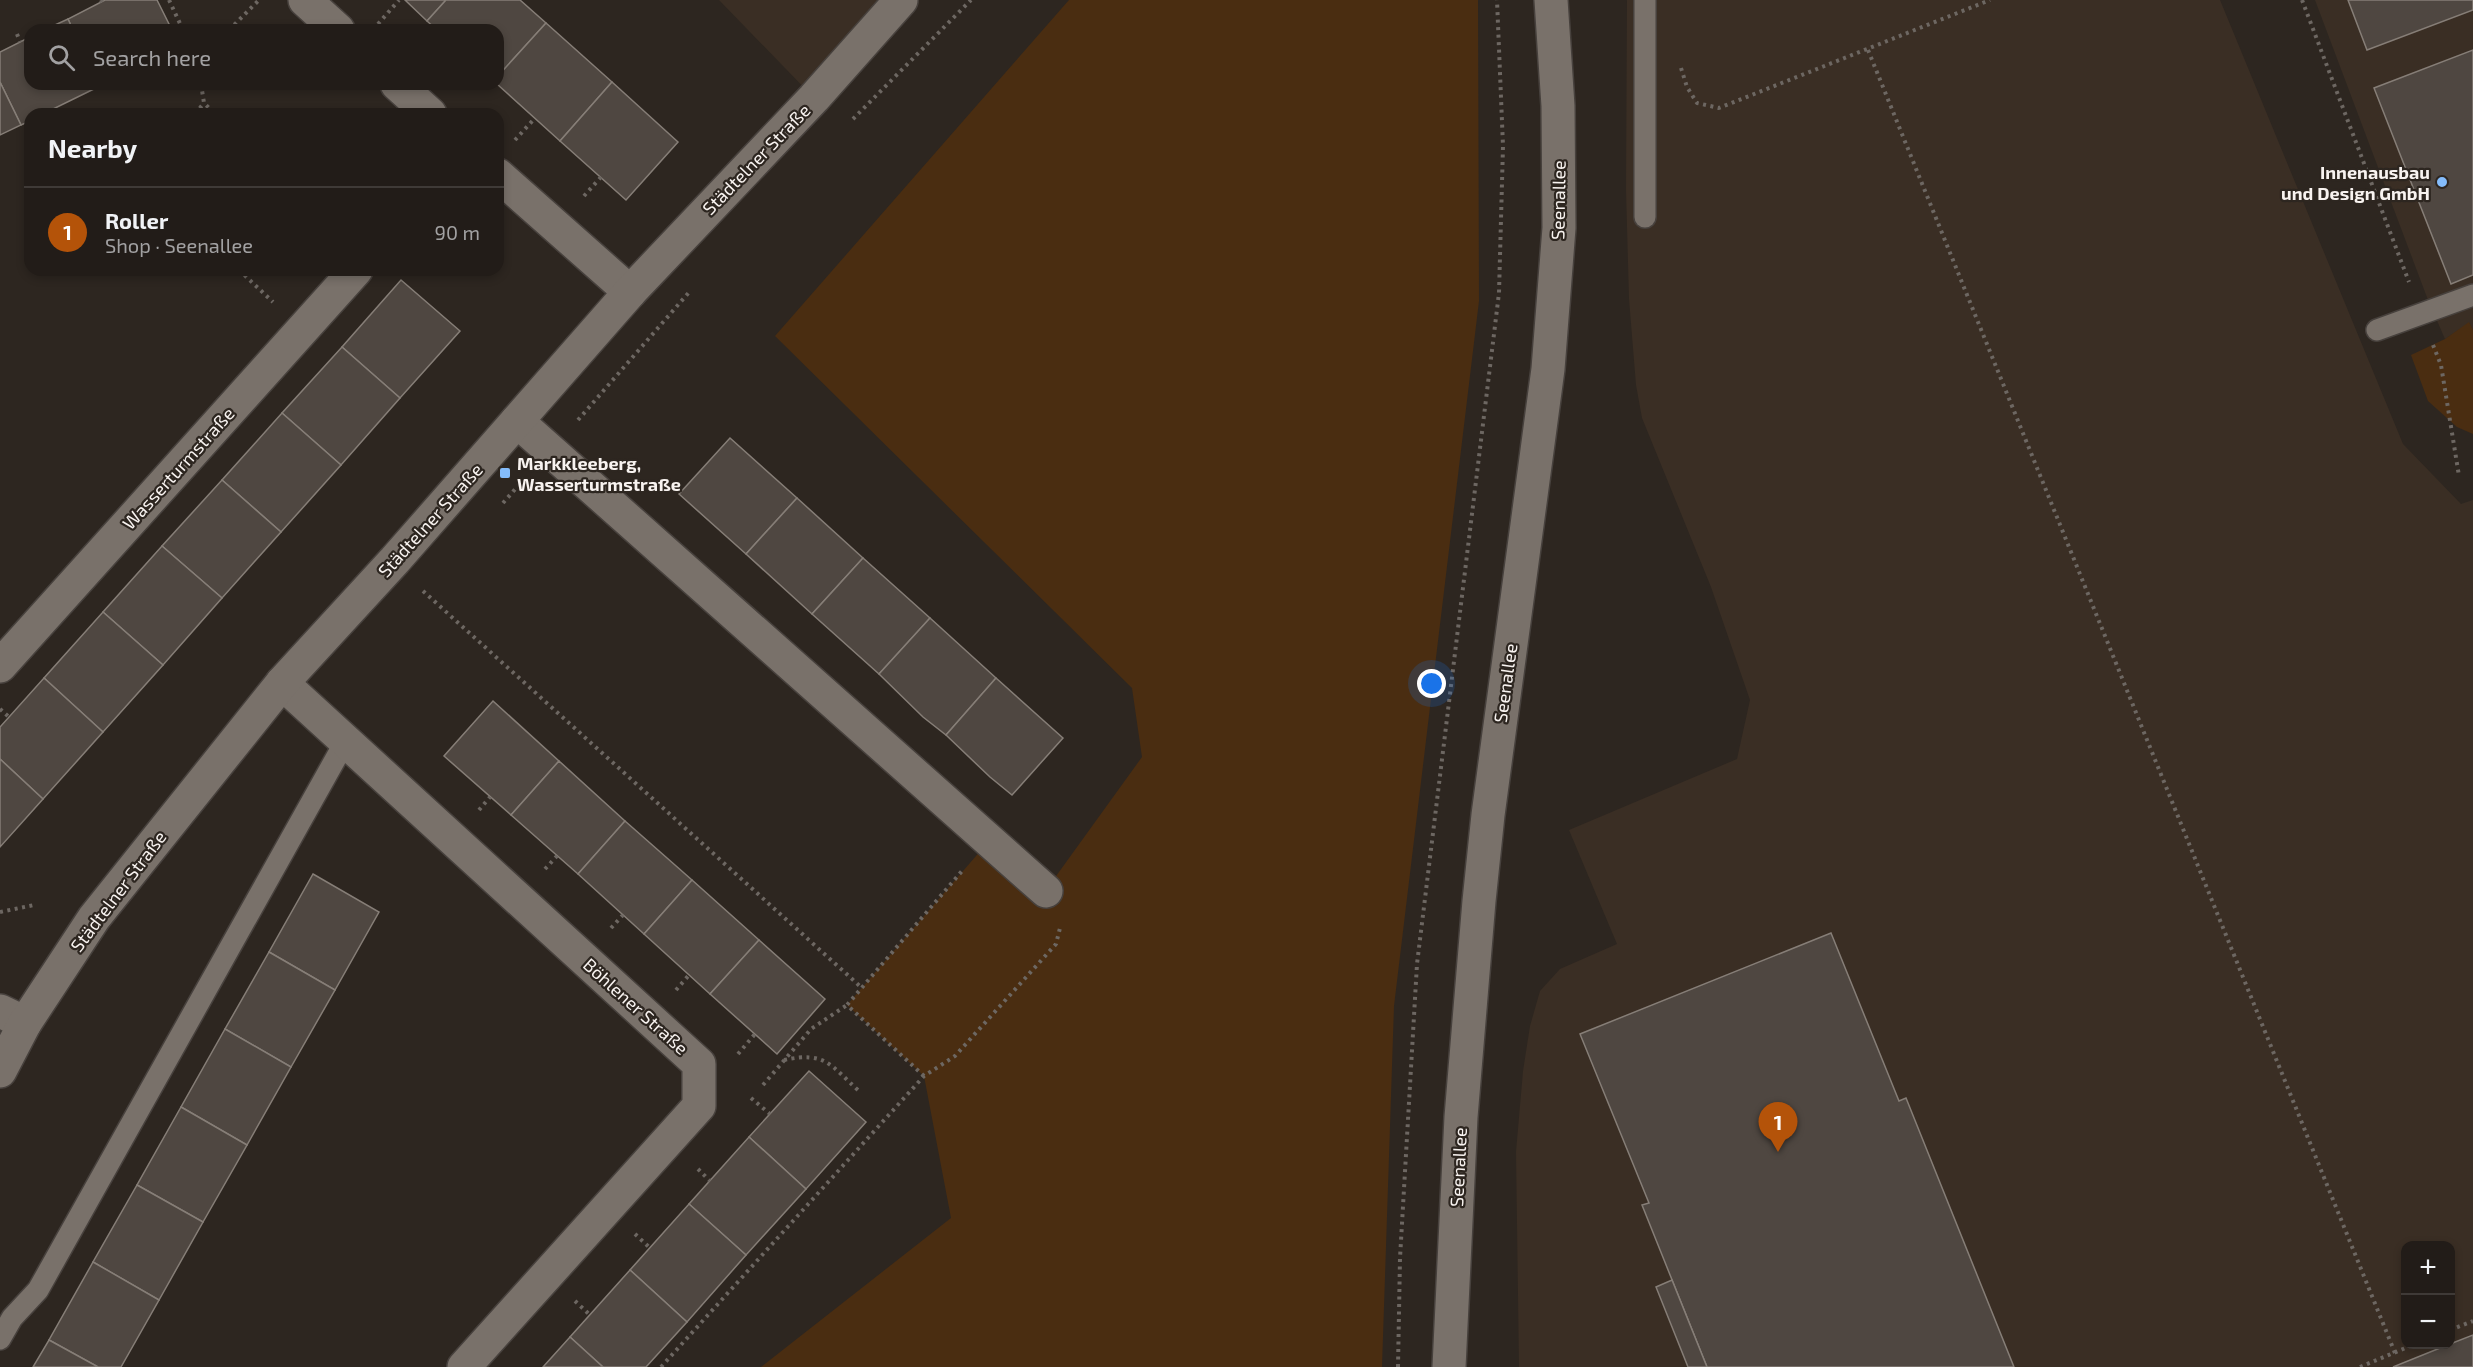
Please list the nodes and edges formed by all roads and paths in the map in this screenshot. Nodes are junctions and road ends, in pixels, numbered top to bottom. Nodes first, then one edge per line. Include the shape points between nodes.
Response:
1 (169, 0) edge
2 (259, 0) edge
3 (305, 0) edge
4 (399, 0) edge
5 (901, 0) edge
6 (971, 0) edge
7 (1497, 0) edge
8 (1551, 0) edge
9 (1645, 0) edge
10 (1990, 0) edge
11 (2302, 0) edge
12 (180, 24) edge
13 (235, 24) edge
14 (331, 24) edge
15 (378, 24) edge
16 (17, 34) dead end
17 (20, 42) dead end
18 (1869, 50) junction
19 (1678, 57) dead end
20 (202, 90) edge
21 (404, 90) edge
22 (204, 103) junction
23 (200, 108) edge
24 (209, 108) edge
25 (423, 108) edge
26 (535, 118) dead end
27 (848, 124) dead end
28 (504, 161) edge
29 (601, 177) dead end
30 (582, 199) dead end
31 (1645, 216) dead end
32 (246, 276) edge
33 (351, 276) edge
34 (694, 288) dead end
35 (630, 292) junction
36 (2473, 295) edge
37 (2421, 314) junction
38 (303, 329) junction
39 (2377, 330) dead end
40 (517, 421) junction
41 (576, 422) dead end
42 (2459, 476) dead end
43 (423, 591) dead end
44 (0, 666) edge
45 (282, 683) junction
46 (0, 709) edge
47 (9, 717) dead end
48 (345, 742) junction
49 (967, 866) dead end
50 (1046, 891) joint
51 (34, 905) dead end
52 (0, 912) edge
53 (862, 988) junction
54 (847, 1005) junction
55 (12, 1017) edge
56 (755, 1034) dead end
57 (734, 1059) dead end
58 (783, 1060) junction
59 (0, 1071) edge
60 (924, 1076) junction
61 (763, 1085) dead end
62 (859, 1091) dead end
63 (752, 1098) dead end
64 (770, 1114) dead end
65 (692, 1164) dead end
66 (710, 1181) dead end
67 (631, 1231) dead end
68 (650, 1248) dead end
69 (571, 1297) dead end
70 (590, 1315) dead end
71 (2473, 1321) edge
72 (2455, 1328) edge
73 (0, 1339) edge
74 (2404, 1349) edge
75 (2395, 1353) junction
76 (464, 1367) edge
77 (661, 1367) edge
78 (1398, 1367) edge
79 (1449, 1367) edge
80 (2360, 1367) edge

1 - 12 path
2 - 13 path
3 - 14 street
4 - 15 path
5 - 35 street, Städtelner Straße
6 - 27 path
7 - 78 path via 1503,146 1499,293 1417,964 1400,1258
8 - 79 street, Seenallee via 1558,106 1559,228 1550,345 1479,901 1461,1117
9 - 31 lane
10 - 18 path
11 - 37 path
16 - 17 path
18 - 19 path via 1719,108 1697,103 1687,87
18 - 75 path
20 - 22 path
21 - 25 street
22 - 23 path
22 - 24 path
26 - 28 path
28 - 35 street
29 - 30 path
32 - 38 path
33 - 38 street, Wasserturmstraße
34 - 41 path
35 - 40 street, Städtelner Straße
36 - 37 lane
37 - 39 lane
37 - 42 path via 2441,365
38 - 44 street, Wasserturmstraße
40 - 45 street, Städtelner Straße
40 - 50 street
43 - 53 path
45 - 48 street, Böhlener Straße
45 - 55 street, Städtelner Straße
46 - 47 path
48 - 73 lane via 38,1290 12,1318
48 - 76 street, Böhlener Straße via 699,1064 699,1106
49 - 53 path
50 - 60 path via 1062,918 1056,944 955,1056
51 - 52 path
53 - 54 path
54 - 58 path via 811,1029
54 - 60 path
55 - 59 street, Städtelner Straße
56 - 57 path
58 - 61 path
58 - 62 path via 805,1056 824,1059
60 - 77 path
63 - 64 path
65 - 66 path
67 - 68 path
69 - 70 path
71 - 72 path
74 - 75 path
75 - 80 path

